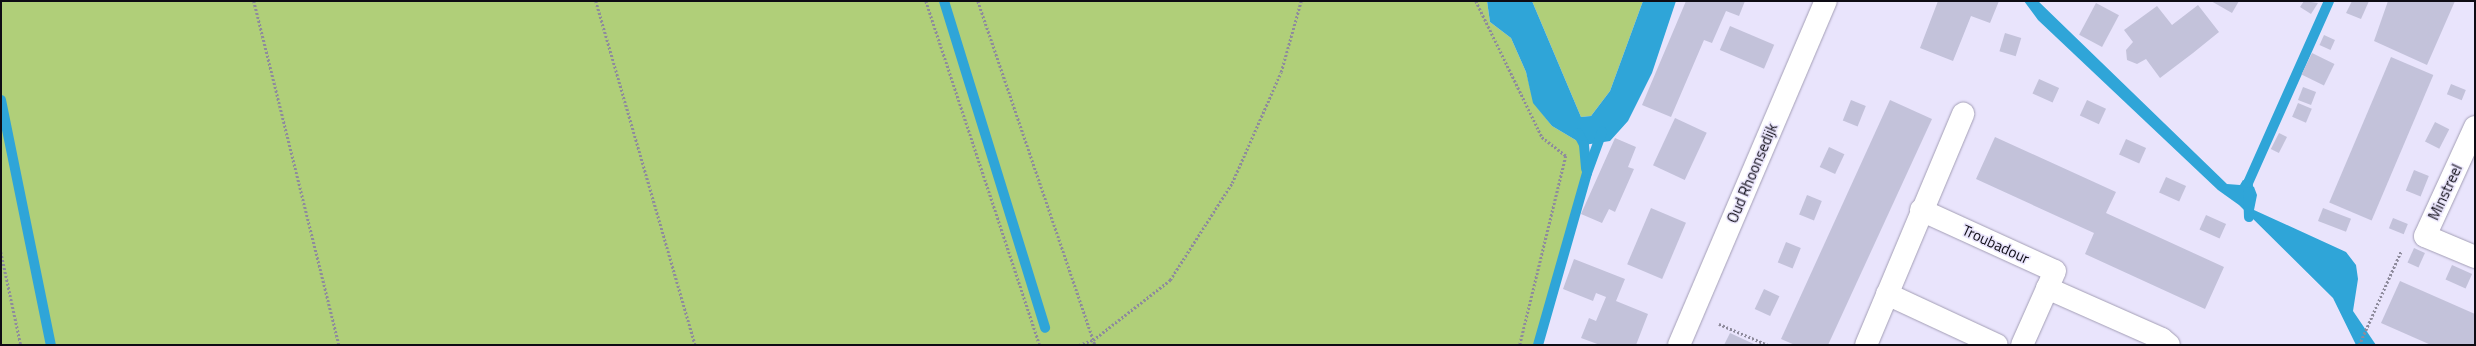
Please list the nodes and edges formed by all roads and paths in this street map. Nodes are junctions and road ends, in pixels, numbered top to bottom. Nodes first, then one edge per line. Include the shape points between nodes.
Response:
1 (254, 1) edge
2 (596, 1) edge
3 (926, 1) edge
4 (978, 1) edge
5 (1301, 1) edge
6 (1476, 1) edge
7 (1826, 1) edge
8 (1963, 114) dead end
9 (2475, 127) edge
10 (1921, 210) junction
11 (2424, 236) junction
12 (1, 252) edge
13 (2475, 257) edge
14 (2047, 288) junction
15 (1887, 294) junction
16 (1693, 313) junction
17 (1093, 340) junction
18 (21, 345) edge
19 (340, 345) edge
20 (695, 345) edge
21 (1040, 345) edge
22 (1079, 345) edge
23 (1095, 345) edge
24 (1520, 345) edge
25 (1679, 345) edge
26 (1768, 345) edge
27 (1866, 345) edge
28 (1997, 345) edge
29 (2022, 345) edge
30 (2169, 345) edge
31 (2359, 345) edge

1 - 19 path
2 - 20 path
3 - 21 path
4 - 17 path
5 - 17 path via 1282,72 1232,183 1170,280
6 - 24 path via 1542,137 1566,156
7 - 16 street, Oud Rhoonsedijk
8 - 10 street
9 - 11 street, Minstreel
10 - 14 street, Troubadour via 2055,271
10 - 15 street
11 - 13 street
11 - 31 path via 2400,251
12 - 18 path
14 - 29 street, Troubadour
14 - 30 street via 2162,339
15 - 27 street
15 - 28 street
16 - 25 street, Oud Rhoonsedijk
16 - 26 path
17 - 22 path
17 - 23 path

